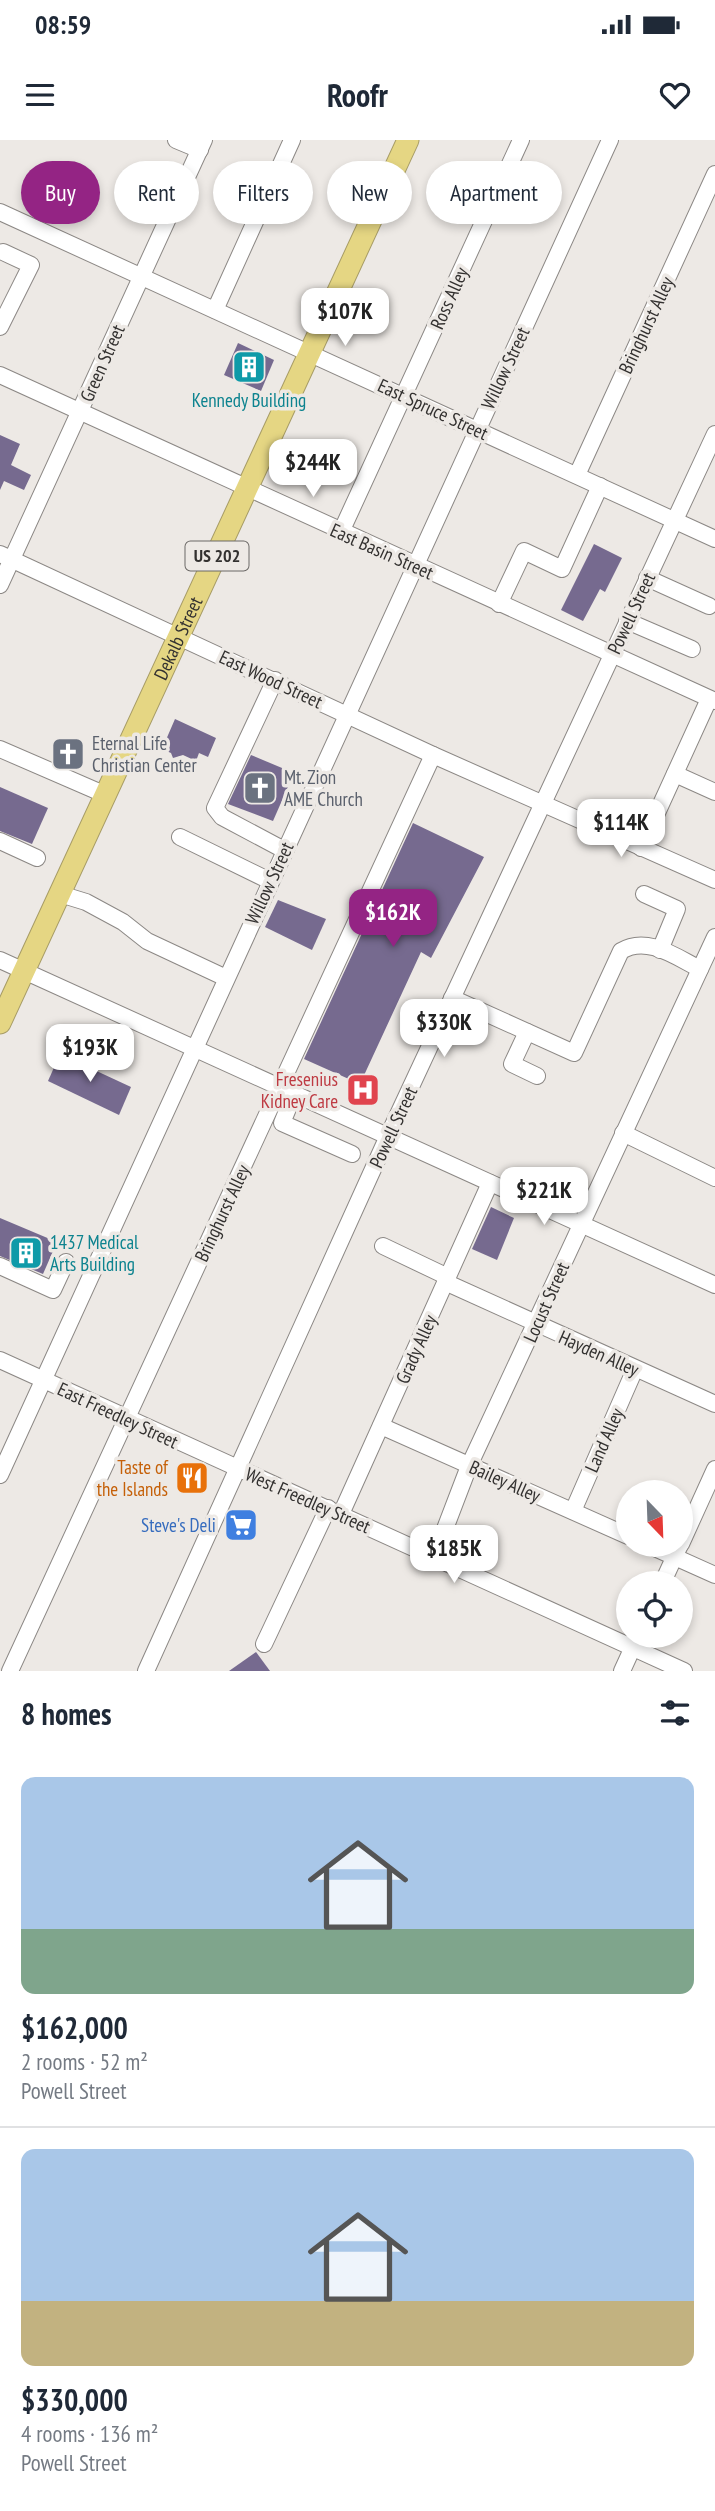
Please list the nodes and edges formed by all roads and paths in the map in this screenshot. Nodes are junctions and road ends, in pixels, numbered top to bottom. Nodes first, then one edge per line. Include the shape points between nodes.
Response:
1 (176, 140) edge
2 (292, 140) edge
3 (408, 140) edge
4 (521, 140) edge
5 (610, 140) edge
6 (202, 145) edge
7 (715, 174) edge
8 (0, 212) edge
9 (3, 252) dead end
10 (141, 276) junction
11 (215, 310) junction
12 (0, 327) edge
13 (311, 352) junction
14 (0, 375) edge
15 (405, 396) junction
16 (80, 411) junction
17 (477, 430) junction
18 (715, 434) edge
19 (577, 475) junction
20 (600, 486) junction
21 (247, 489) junction
22 (674, 520) junction
23 (341, 532) junction
24 (715, 539) edge
25 (6, 557) edge
26 (416, 566) junction
27 (648, 578) junction
28 (0, 586) edge
29 (499, 604) junction
30 (709, 606) dead end
31 (628, 621) junction
32 (179, 637) junction
33 (692, 649) dead end
34 (611, 656) junction
35 (275, 680) junction
36 (712, 700) edge
37 (347, 714) junction
38 (0, 749) edge
39 (433, 755) junction
40 (675, 774) junction
41 (715, 792) edge
42 (106, 794) junction
43 (543, 803) junction
44 (180, 837) dead end
45 (0, 841) edge
46 (640, 848) junction
47 (284, 850) junction
48 (37, 858) dead end
49 (715, 880) edge
50 (270, 881) junction
51 (60, 894) junction
52 (644, 894) dead end
53 (715, 937) edge
54 (660, 950) junction
55 (0, 960) edge
56 (700, 969) junction
57 (24, 971) junction
58 (226, 978) junction
59 (452, 998) junction
60 (0, 1023) edge
61 (527, 1032) junction
62 (194, 1049) junction
63 (537, 1076) dead end
64 (287, 1091) junction
65 (623, 1133) junction
66 (388, 1136) junction
67 (352, 1154) dead end
68 (715, 1178) edge
69 (490, 1184) junction
70 (581, 1224) junction
71 (383, 1246) dead end
72 (66, 1262) dead end
73 (0, 1266) edge
74 (446, 1279) junction
75 (715, 1285) edge
76 (537, 1325) junction
77 (0, 1360) edge
78 (635, 1369) junction
79 (43, 1380) junction
80 (715, 1404) edge
81 (127, 1419) junction
82 (382, 1426) junction
83 (470, 1466) junction
84 (237, 1469) junction
85 (715, 1469) edge
86 (0, 1475) edge
87 (334, 1511) junction
88 (573, 1511) junction
89 (693, 1517) edge
90 (616, 1531) edge
91 (435, 1555) junction
92 (691, 1558) edge
93 (715, 1575) edge
94 (616, 1633) edge
95 (264, 1644) dead end
96 (633, 1648) edge
97 (646, 1648) edge
98 (10, 1671) edge
99 (146, 1671) edge
100 (622, 1671) edge
101 (684, 1671) edge

1 - 6 street
2 - 11 street
3 - 13 highway, Dekalb Street / US 202
4 - 15 street, Ross Alley
5 - 17 street, Willow Street
6 - 10 street, Green Street
7 - 19 street, Bringhurst Alley
8 - 10 street, East Spruce Street
9 - 12 street via 31,265
10 - 11 street, East Spruce Street
10 - 16 street, Green Street
11 - 13 street, East Spruce Street
13 - 15 street, East Spruce Street
13 - 21 highway, Dekalb Street / US 202
14 - 16 street, East Basin Street
15 - 17 street, East Spruce Street
15 - 23 street, Ross Alley
16 - 21 street, East Basin Street
16 - 25 street, Green Street
17 - 19 street, East Spruce Street
17 - 26 street, Willow Street
18 - 22 street, Powell Street
19 - 20 street, East Spruce Street
20 - 22 street, East Spruce Street
20 - 29 street via 562,569 524,551
21 - 23 street, East Basin Street
21 - 32 highway, Dekalb Street / US 202
22 - 24 street, East Spruce Street
22 - 27 street, Powell Street
23 - 26 street, East Basin Street
25 - 28 street, Green Street
25 - 32 street, East Wood Street
26 - 29 street, East Basin Street
26 - 37 street, Willow Street
27 - 30 street
27 - 31 street, Powell Street
29 - 34 street, East Basin Street
31 - 33 street
31 - 34 street, Powell Street
32 - 35 street, East Wood Street
32 - 42 highway, Dekalb Street / US 202
34 - 36 street, East Basin Street
34 - 43 street, Powell Street
35 - 37 street, East Wood Street
35 - 47 street via 215,808 222,817
36 - 40 street
37 - 39 street, East Wood Street
37 - 47 street, Willow Street
38 - 42 street
39 - 43 street, East Wood Street
39 - 64 street, Bringhurst Alley
40 - 41 street
40 - 46 street
42 - 51 highway, Dekalb Street / US 202
43 - 46 street, East Wood Street
43 - 59 street, Powell Street
44 - 50 street
45 - 48 street
46 - 49 street, East Wood Street
47 - 50 street, Willow Street
50 - 58 street, Willow Street
51 - 57 highway, Dekalb Street / US 202
51 - 58 street via 86,902 147,942
52 - 54 street via 677,909
53 - 56 street, Locust Street
54 - 56 street
54 - 61 street via 640,944 621,951 574,1053
55 - 57 street
56 - 65 street, Locust Street
57 - 60 highway, Dekalb Street / US 202
57 - 62 street
58 - 62 street, Willow Street
59 - 61 street
59 - 66 street, Powell Street
61 - 63 street via 512,1064
62 - 64 street
62 - 79 street, Willow Street
64 - 66 street
64 - 67 street via 282,1123
64 - 81 street, Bringhurst Alley
65 - 68 street
65 - 70 street, Locust Street
66 - 69 street
66 - 84 street, Powell Street
69 - 70 street
69 - 74 street, Grady Alley
70 - 75 street
70 - 76 street, Locust Street
71 - 74 street, Hayden Alley
72 - 73 street via 53,1290
74 - 76 street, Hayden Alley
74 - 82 street, Grady Alley
76 - 78 street, Hayden Alley
76 - 83 street, Locust Street
77 - 79 street, East Freedley Street
78 - 80 street, Hayden Alley
78 - 88 street, Land Alley
79 - 81 street, East Freedley Street
79 - 86 street, Willow Street
81 - 84 street, East Freedley Street
81 - 98 street, Bringhurst Alley
82 - 83 street, Bailey Alley
82 - 87 street, Grady Alley
83 - 88 street, Bailey Alley
83 - 91 street, Locust Street
84 - 87 street, West Freedley Street
84 - 99 street, Powell Street
85 - 89 street
87 - 91 street, West Freedley Street
87 - 95 street, Grady Alley
88 - 90 street, Bailey Alley
91 - 94 street, West Freedley Street
92 - 93 street
96 - 100 street
97 - 101 street, West Freedley Street

